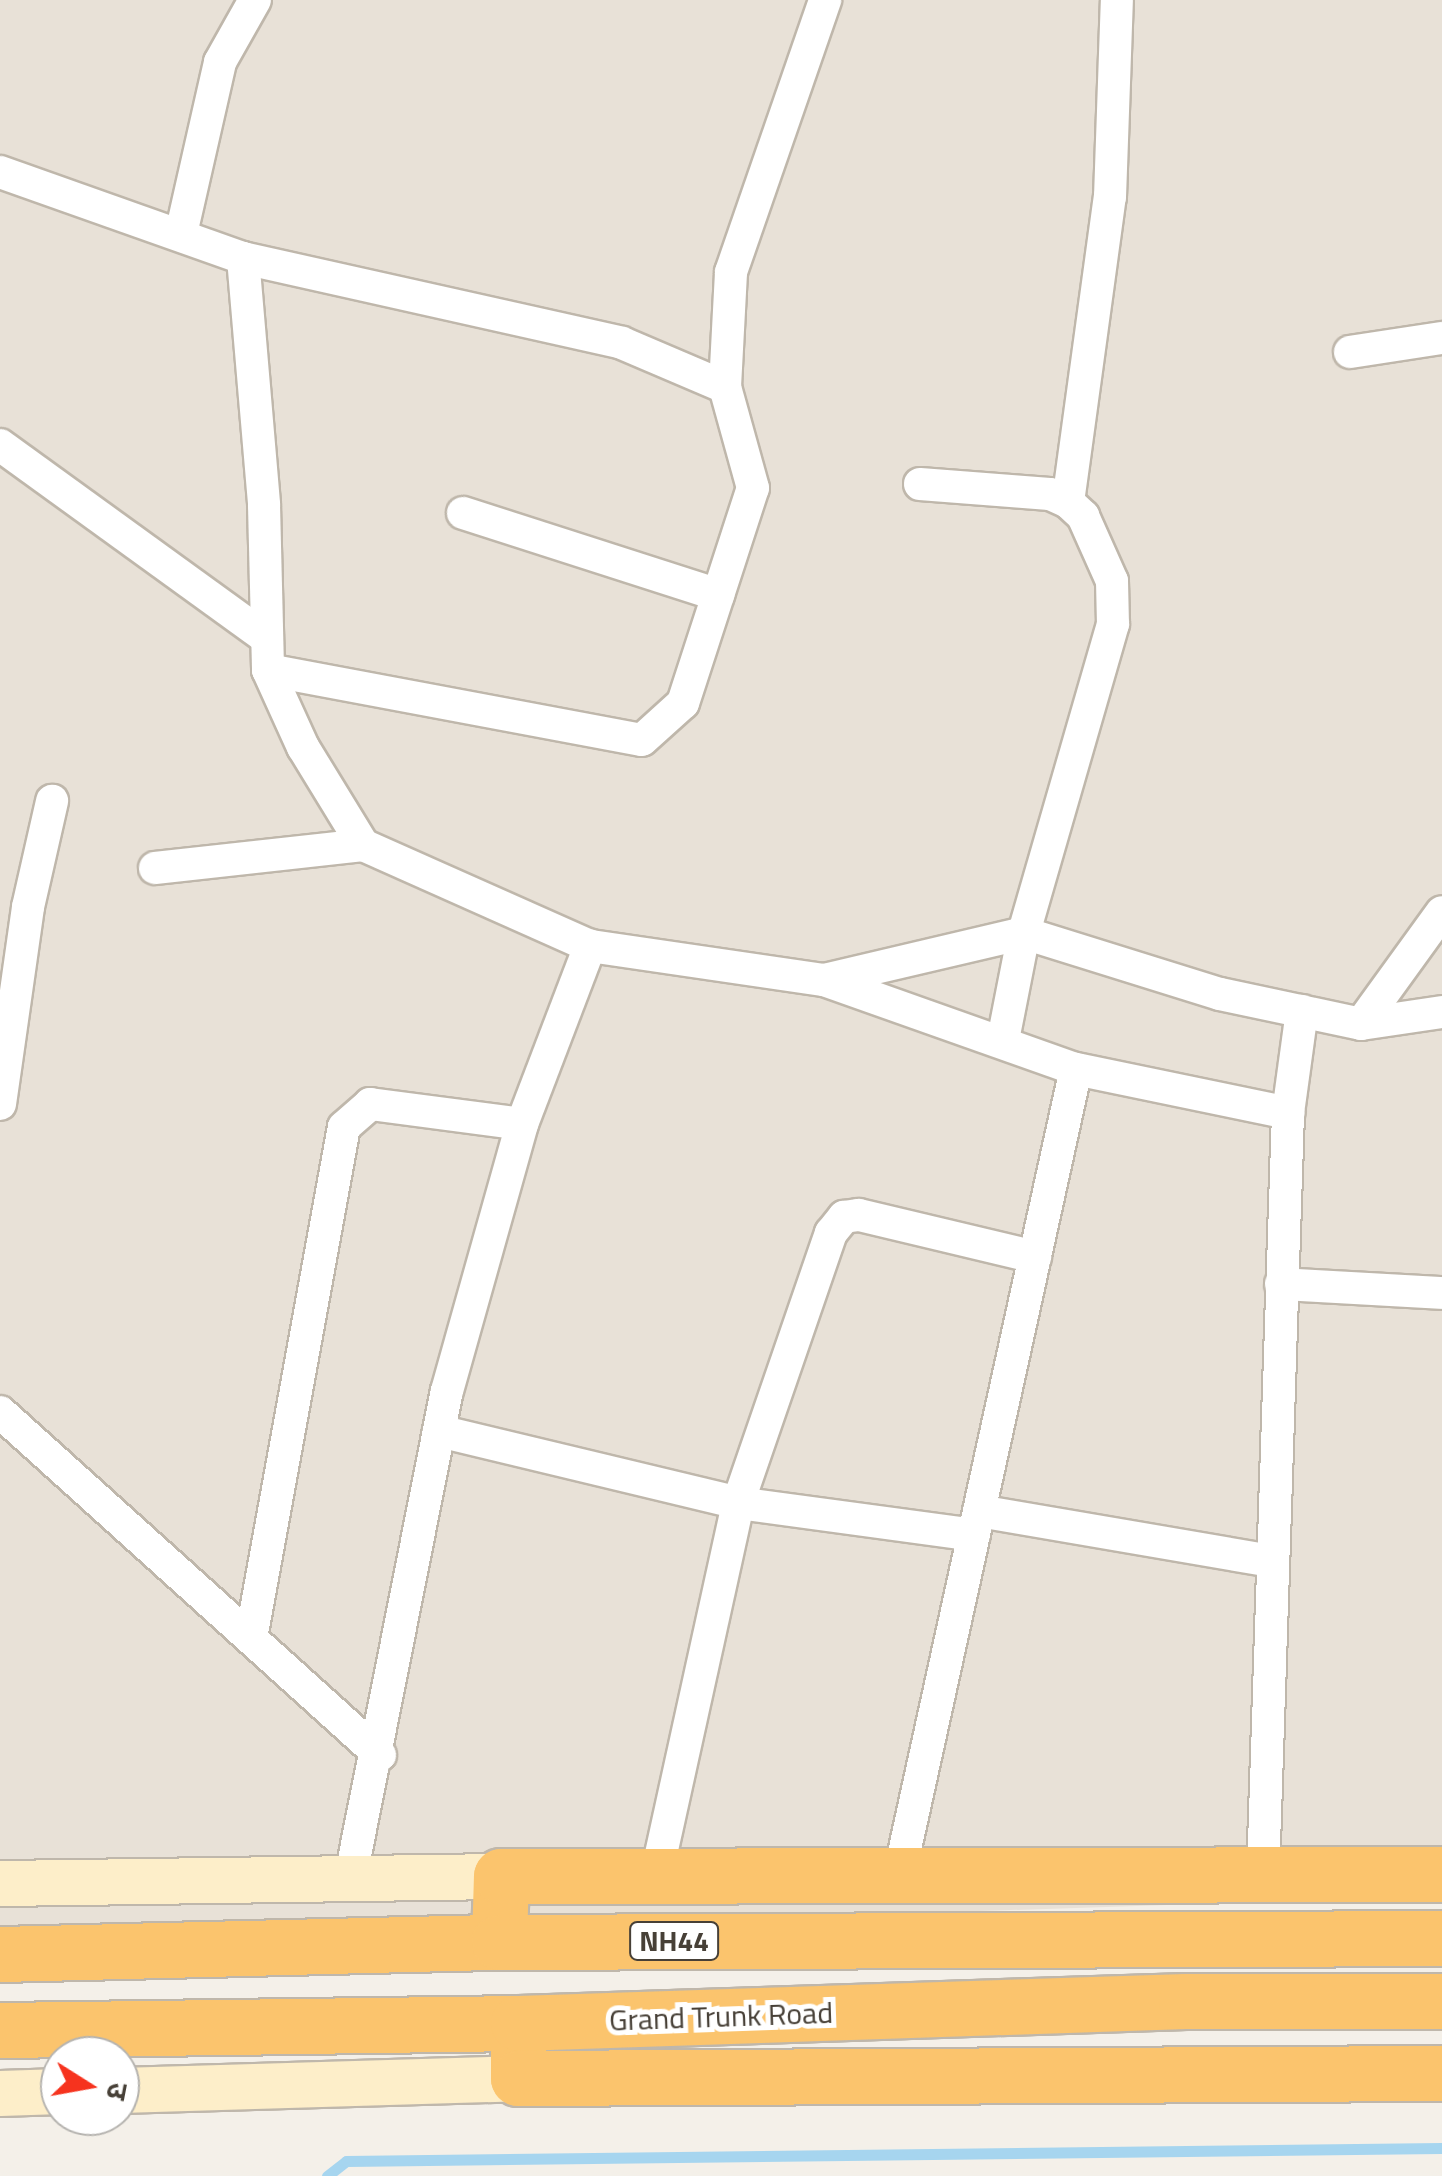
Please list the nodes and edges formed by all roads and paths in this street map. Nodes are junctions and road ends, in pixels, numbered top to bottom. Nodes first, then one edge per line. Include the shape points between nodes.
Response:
1 (255, 0) edge
2 (825, 0) edge
3 (1117, 0) edge
4 (0, 172) edge
5 (182, 234) junction
6 (244, 258) junction
7 (1442, 338) edge
8 (1350, 352) dead end
9 (725, 387) junction
10 (0, 445) edge
11 (920, 484) dead end
12 (1068, 502) junction
13 (463, 513) dead end
14 (718, 595) junction
15 (267, 654) junction
16 (52, 801) dead end
17 (363, 845) junction
18 (155, 868) dead end
19 (1442, 912) edge
20 (1024, 933) junction
21 (590, 946) junction
22 (824, 980) junction
23 (1302, 1011) junction
24 (1442, 1012) edge
25 (1360, 1024) junction
26 (1003, 1040) junction
27 (1076, 1069) junction
28 (0, 1104) edge
29 (1288, 1113) junction
30 (522, 1124) junction
31 (1035, 1257) junction
32 (1281, 1284) junction
33 (1442, 1293) edge
34 (0, 1412) edge
35 (440, 1431) junction
36 (738, 1503) junction
37 (977, 1523) junction
38 (1273, 1561) junction
39 (251, 1638) junction
40 (380, 1755) junction
41 (1442, 1874) edge
42 (351, 1875) junction
43 (1263, 1875) junction
44 (501, 1876) junction
45 (899, 1876) junction
46 (656, 1877) junction
47 (0, 1883) edge
48 (1442, 1938) edge
49 (499, 1942) junction
50 (0, 1954) edge
51 (1442, 2002) edge
52 (518, 2023) junction
53 (0, 2030) edge
54 (1442, 2073) edge
55 (518, 2078) junction
56 (140, 2089) edge
57 (40, 2092) edge
58 (0, 2093) edge

1 - 5 street via 220,62
2 - 9 street via 732,272
3 - 12 street via 1110,197
4 - 5 street
5 - 6 street
6 - 9 street via 622,344
6 - 15 street via 264,505
7 - 8 street
9 - 14 street via 753,488
10 - 15 street
11 - 12 street via 1050,494
12 - 20 street via 1084,516 1112,581 1113,624
13 - 14 street
14 - 15 street via 683,703 642,740
15 - 17 street via 303,747
16 - 28 street via 28,907
17 - 18 street
17 - 21 street
19 - 25 street
20 - 22 street
20 - 23 street via 1220,994
20 - 26 street
21 - 22 street
21 - 30 street
22 - 26 street
23 - 25 street
23 - 29 street
24 - 25 street
26 - 27 street
27 - 29 street
27 - 31 street
29 - 32 street
30 - 35 street
30 - 39 street via 370,1104 344,1127
31 - 36 street via 844,1217 822,1251
31 - 37 street
32 - 33 street
32 - 38 street
34 - 39 street
35 - 36 street
35 - 40 street
36 - 37 street
36 - 46 street
37 - 38 street
37 - 45 street
38 - 43 street
39 - 40 street
40 - 42 street
41 - 43 highway
42 - 44 street
42 - 47 street
43 - 45 highway
44 - 46 highway
44 - 49 highway
45 - 46 highway
48 - 49 highway, NH44
49 - 50 highway, NH44
51 - 52 highway, Grand Trunk Road via 1186,2001
52 - 53 highway, Grand Trunk Road
52 - 55 highway
54 - 55 highway
55 - 56 street
57 - 58 street

